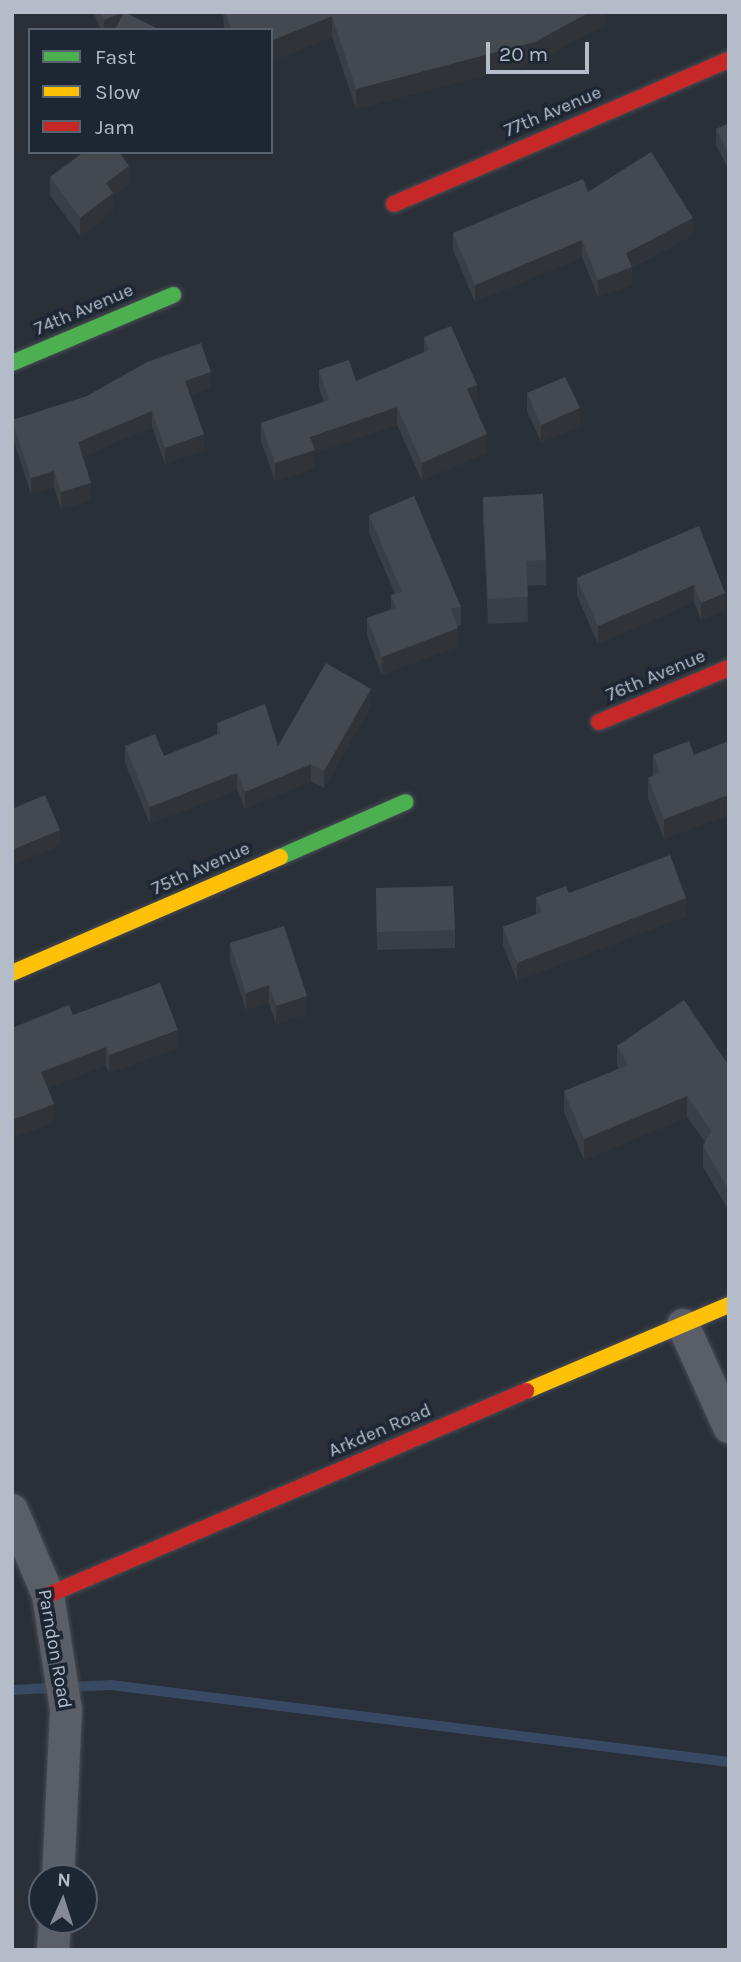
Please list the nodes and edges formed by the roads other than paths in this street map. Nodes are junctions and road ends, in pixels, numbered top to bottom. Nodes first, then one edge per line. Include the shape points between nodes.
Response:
1 (729, 60) edge
2 (394, 204) dead end
3 (173, 295) dead end
4 (12, 363) edge
5 (729, 668) edge
6 (599, 722) dead end
7 (405, 802) dead end
8 (12, 973) edge
9 (729, 1305) edge
10 (683, 1325) junction
11 (729, 1427) edge
12 (12, 1510) edge
13 (48, 1595) junction
14 (59, 1864) edge

1 - 2 street, 77th Avenue
3 - 4 street, 74th Avenue
5 - 6 street, 76th Avenue
7 - 8 street, 75th Avenue
9 - 10 street, Arkden Road
10 - 11 street
10 - 13 street, Arkden Road
12 - 13 street, Parndon Road
13 - 14 street, Parndon Road via 66,1710

